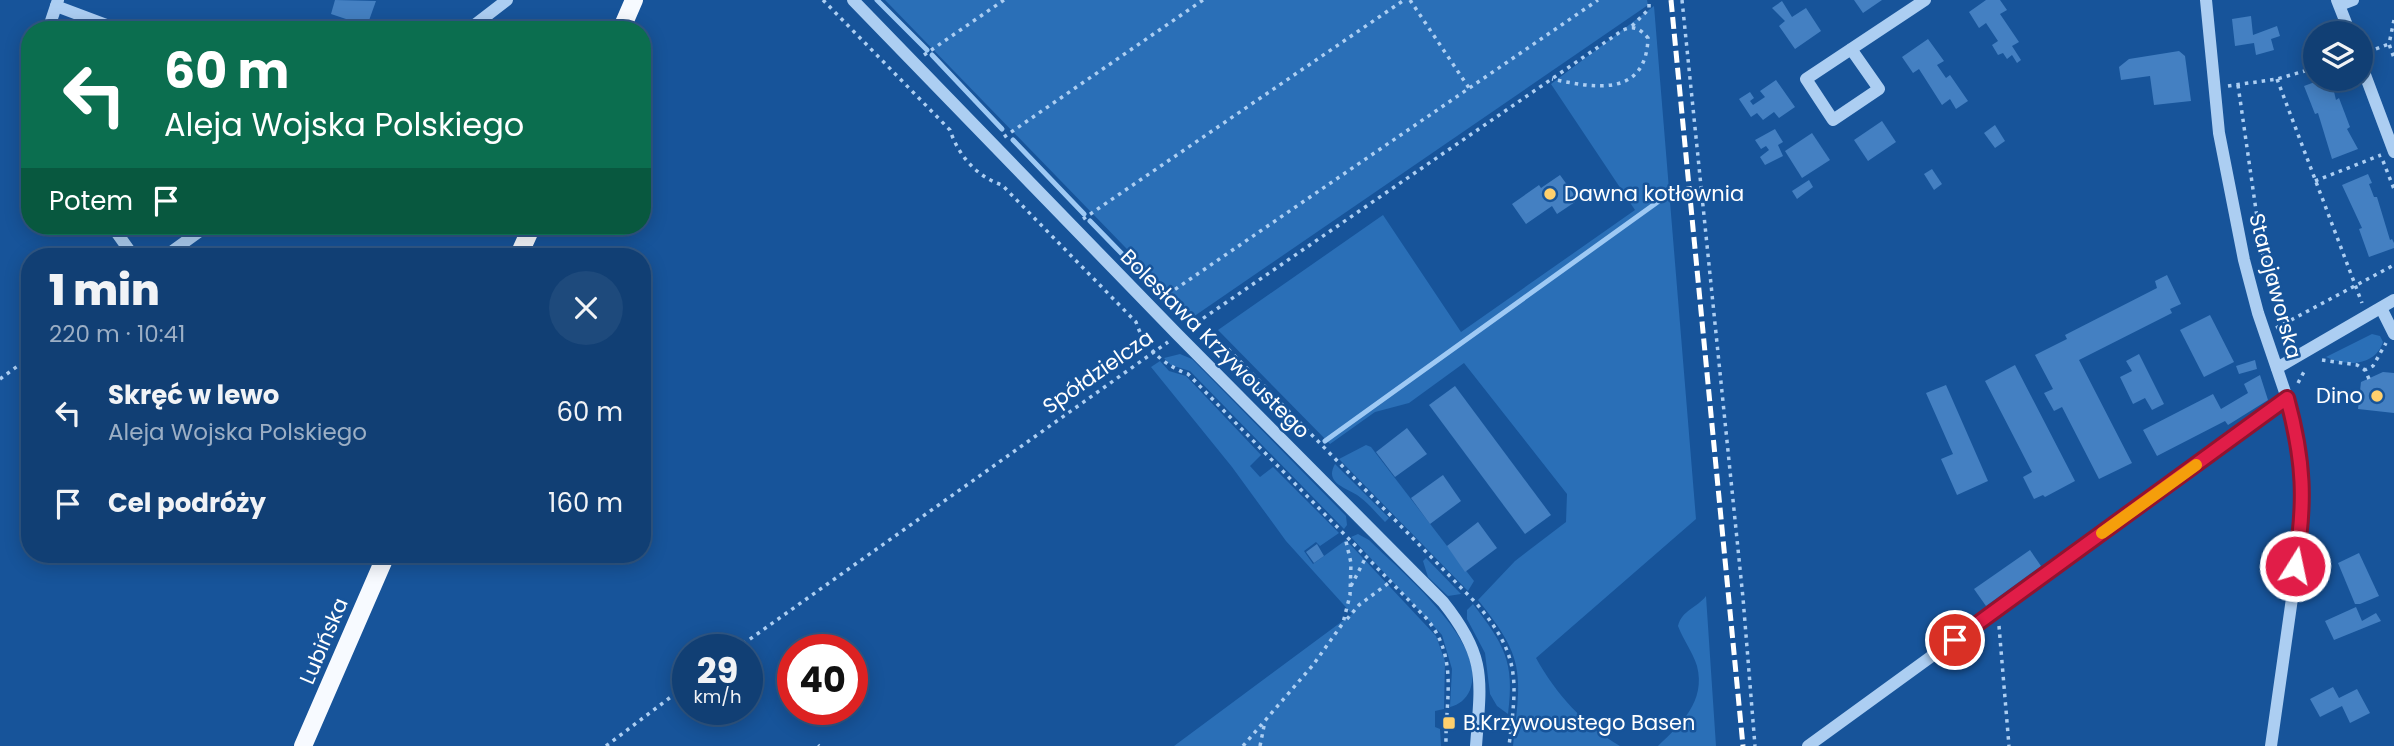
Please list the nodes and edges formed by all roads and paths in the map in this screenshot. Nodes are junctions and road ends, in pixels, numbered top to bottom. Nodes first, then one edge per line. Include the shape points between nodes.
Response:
1 (507, 0) edge
2 (634, 0) edge
3 (823, 0) edge
4 (853, 0) edge
5 (1004, 0) edge
6 (1203, 0) edge
7 (1404, 0) edge
8 (1410, 0) edge
9 (1598, 0) edge
10 (1648, 0) edge
11 (1682, 0) edge
12 (1925, 0) edge
13 (2206, 0) edge
14 (2353, 0) edge
15 (57, 3) edge
16 (2339, 3) edge
17 (2394, 20) edge
18 (51, 21) edge
19 (99, 21) edge
20 (480, 21) edge
21 (625, 21) edge
22 (2346, 21) edge
23 (1632, 27) junction
24 (2389, 44) junction
25 (1851, 49) junction
26 (2373, 50) edge
27 (2394, 58) edge
28 (914, 63) junction
29 (2303, 71) edge
30 (1552, 79) junction
31 (2277, 79) junction
32 (2238, 85) junction
33 (1469, 88) junction
34 (2215, 88) junction
35 (2369, 91) edge
36 (994, 145) junction
37 (2387, 153) edge
38 (2315, 181) junction
39 (1073, 226) junction
40 (195, 235) edge
41 (176, 248) edge
42 (2394, 265) edge
43 (2354, 286) junction
44 (2394, 300) edge
45 (1151, 307) junction
46 (2381, 308) junction
47 (2367, 316) junction
48 (2287, 325) junction
49 (1178, 335) junction
50 (2390, 336) edge
51 (2293, 340) dead end
52 (1154, 352) junction
53 (2328, 353) dead end
54 (1213, 357) dead end
55 (2310, 363) dead end
56 (21, 364) edge
57 (2277, 368) junction
58 (2365, 370) junction
59 (0, 379) edge
60 (2369, 379) dead end
61 (2292, 395) junction
62 (1392, 518) junction
63 (1386, 524) dead end
64 (1345, 535) junction
65 (1426, 553) junction
66 (1366, 557) junction
67 (1420, 559) dead end
68 (383, 563) edge
69 (1390, 582) junction
70 (1350, 587) junction
71 (1996, 610) junction
72 (1343, 623) junction
73 (757, 634) edge
74 (672, 696) edge
75 (1266, 717) junction
76 (303, 746) edge
77 (606, 746) edge
78 (1243, 746) edge
79 (1260, 746) edge
80 (1446, 746) edge
81 (1476, 746) edge
82 (1508, 746) edge
83 (1755, 746) edge
84 (1808, 746) edge
85 (2009, 746) edge
86 (2271, 746) edge

1 - 20 street
2 - 21 main road
3 - 52 path via 950,130 956,150 988,180 1002,185 1136,322
4 - 28 street, Bolesława Krzywoustego
5 - 28 path
6 - 36 path
7 - 39 path
8 - 33 path
9 - 33 path
10 - 23 path via 1649,9
11 - 83 path
12 - 25 street
13 - 34 street, Starojaworska
14 - 16 street
15 - 18 street
15 - 19 street
16 - 22 street
17 - 24 path
23 - 30 path, Spółdzielcza
23 - 30 path via 1648,38 1643,64 1631,78 1614,86 1588,87
24 - 26 path
24 - 27 path
25 - 25 street via 1879,89 1833,120 1806,79
28 - 36 street, Bolesława Krzywoustego
29 - 31 path
30 - 49 path, Spółdzielcza
31 - 32 path
31 - 38 path
32 - 34 path
32 - 48 path via 2262,252
33 - 45 path
34 - 57 street, Starojaworska via 2219,133 2244,260
35 - 37 street
36 - 39 street, Bolesława Krzywoustego
37 - 38 path
38 - 43 path
39 - 45 street, Bolesława Krzywoustego
40 - 41 street
42 - 43 path
43 - 47 path
43 - 48 path
44 - 46 street
45 - 49 street, Bolesława Krzywoustego
46 - 47 street
46 - 50 street
47 - 57 street
48 - 51 path
49 - 52 path, Spółdzielcza
49 - 81 street, Bolesława Krzywoustego via 1443,602 1462,627 1476,654 1480,685
50 - 58 path via 2373,366
52 - 64 path via 1170,367 1188,374
52 - 73 path, Spółdzielcza
53 - 58 path via 2317,359
54 - 62 path via 1225,346
55 - 61 path
56 - 59 path
57 - 61 street, Starojaworska
58 - 60 path
61 - 71 street
61 - 86 street, Starojaworska via 2303,467 2302,528
62 - 63 path
62 - 65 path
64 - 66 path
64 - 70 path
65 - 67 path
65 - 82 path via 1497,629 1511,658 1516,692
66 - 69 path
66 - 70 path
68 - 76 main road, Lubińska
69 - 72 path
69 - 80 path via 1436,631 1447,656
70 - 72 path
71 - 84 street
71 - 85 path
72 - 75 path
74 - 77 path
75 - 78 path
75 - 79 path

